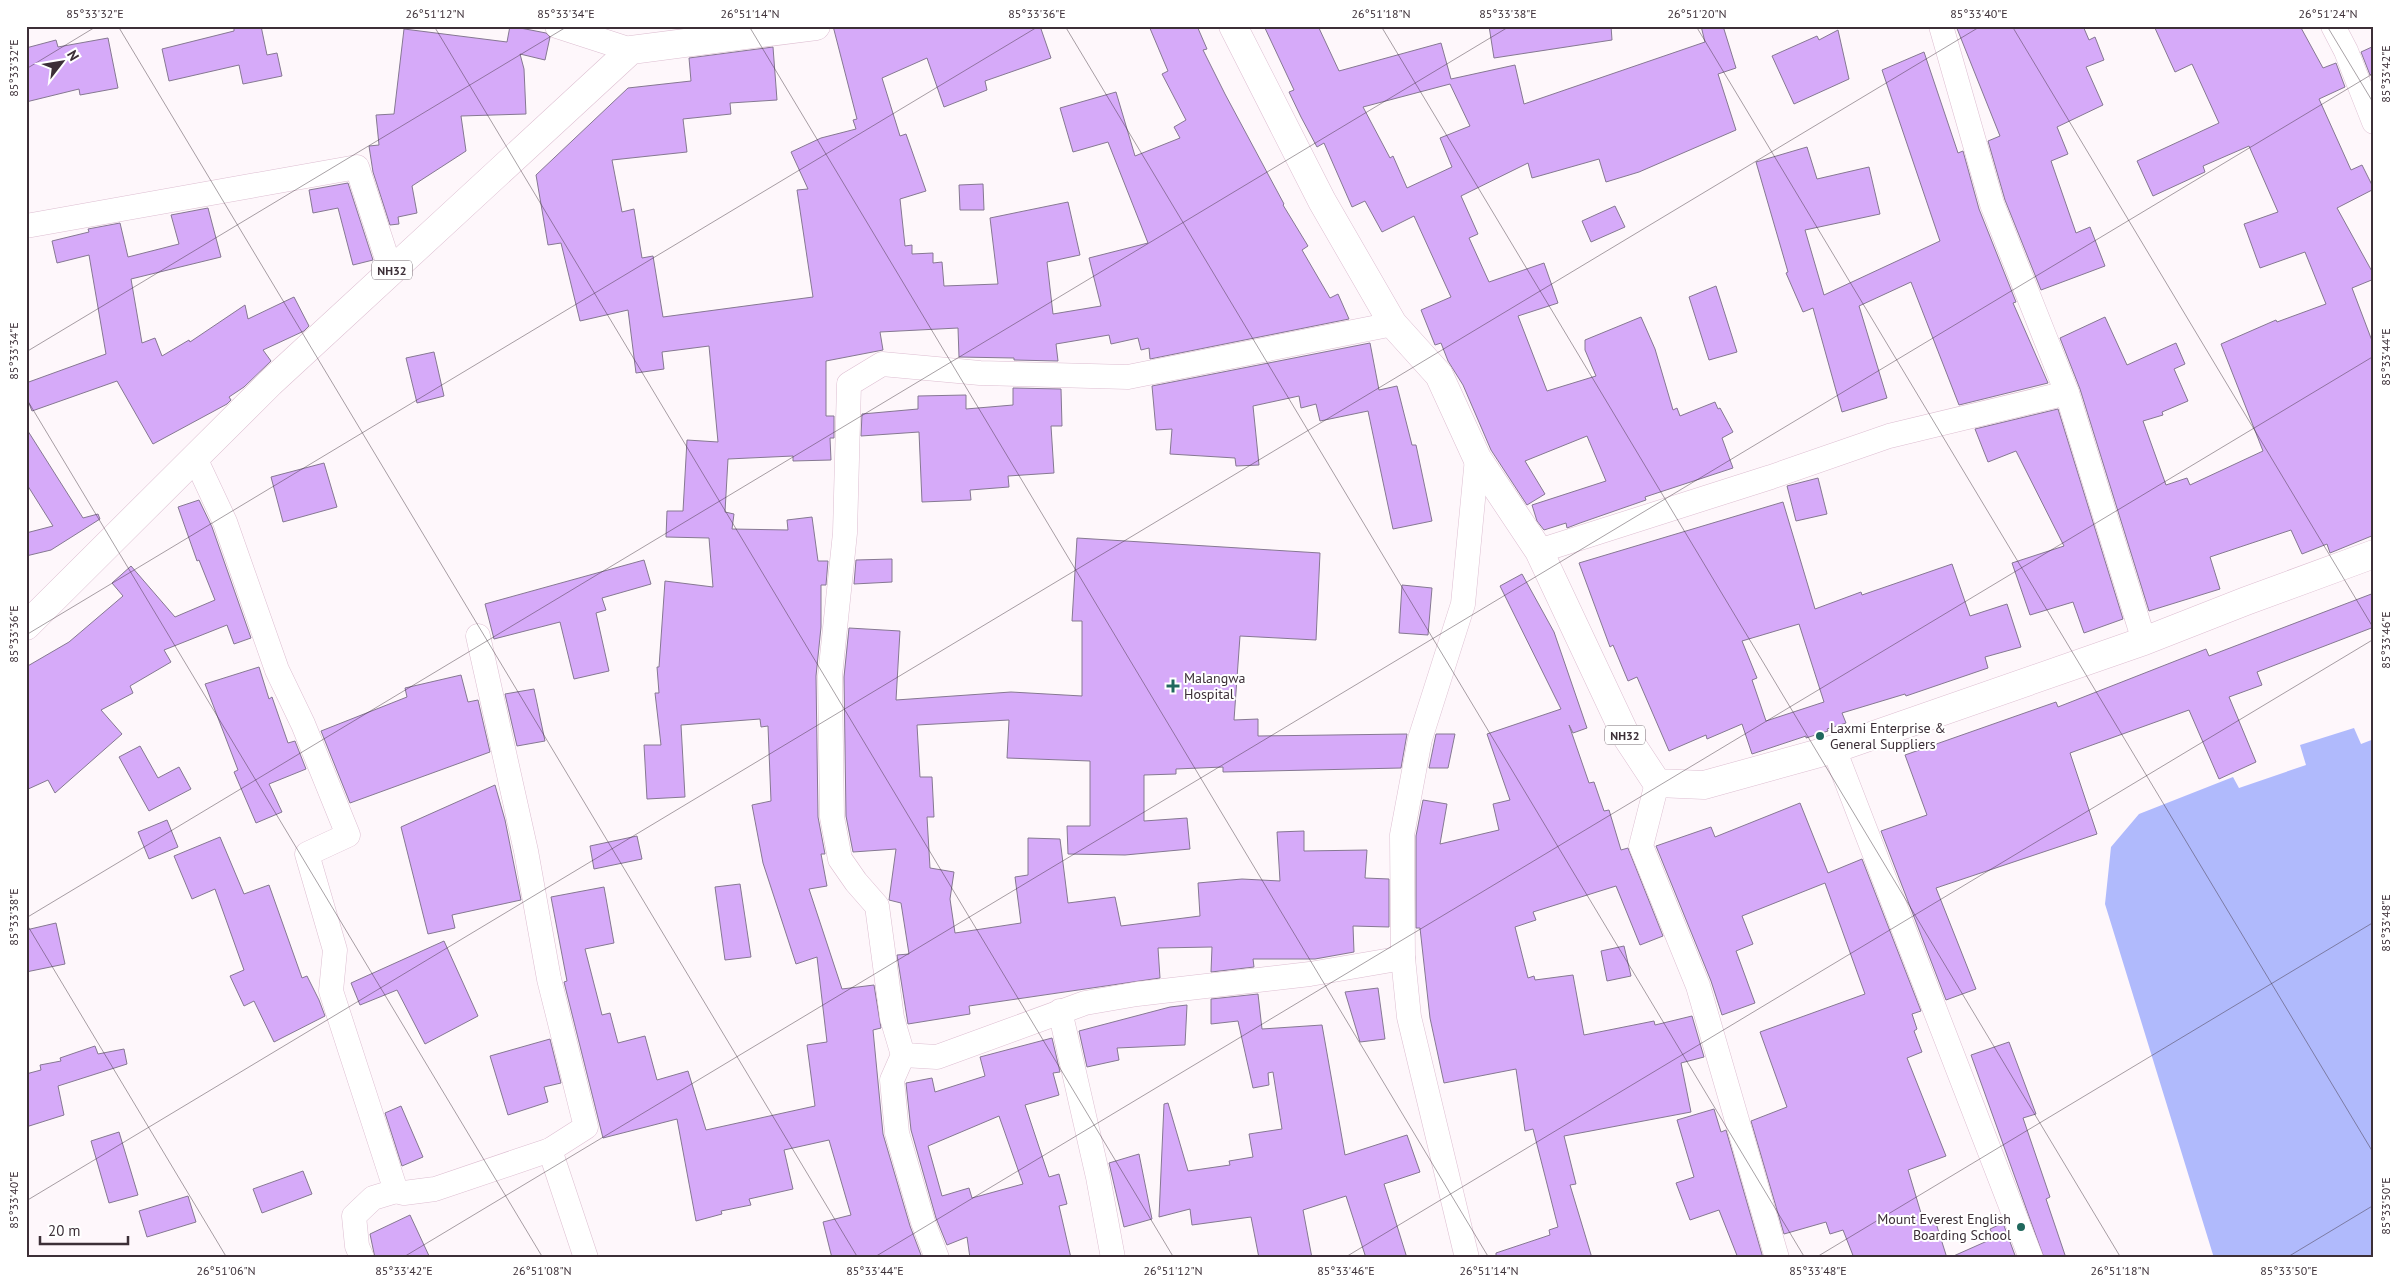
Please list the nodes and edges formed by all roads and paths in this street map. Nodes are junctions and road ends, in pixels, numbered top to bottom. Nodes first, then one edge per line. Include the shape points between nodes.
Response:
1 (557, 26) edge
2 (816, 26) edge
3 (1233, 26) edge
4 (1941, 26) edge
5 (2332, 26) edge
6 (630, 50) junction
7 (2374, 122) edge
8 (26, 226) edge
9 (391, 271) junction
10 (1393, 324) junction
11 (2068, 393) junction
12 (194, 458) junction
13 (1477, 458) junction
14 (1539, 551) junction
15 (2374, 554) edge
16 (26, 626) edge
17 (478, 636) dead end
18 (2144, 641) junction
19 (1834, 749) junction
20 (1658, 783) junction
21 (1403, 958) junction
22 (1060, 1011) junction
23 (903, 1055) junction
24 (550, 1150) junction
25 (396, 1191) junction
26 (362, 1258) edge
27 (586, 1258) edge
28 (937, 1258) edge
29 (1113, 1258) edge
30 (1467, 1258) edge
31 (1777, 1258) edge
32 (2031, 1258) edge

1 - 6 street
2 - 6 main road
3 - 10 main road, NH32 via 1322,201
4 - 11 street via 1992,204
5 - 7 street via 2346,51
6 - 9 main road, NH32
8 - 9 street via 357,167
9 - 12 main road, NH32
10 - 13 main road, NH32 via 1439,375
10 - 23 street via 1128,377 980,374 882,364 850,384 844,533 830,676 832,817 840,859 877,906 892,1018
11 - 14 street via 1889,436
11 - 18 street
12 - 16 main road, NH32
12 - 25 street via 225,522 277,670 303,724 348,835 306,854 335,950 331,991
13 - 14 main road, NH32
13 - 21 street via 1462,604 1420,739 1402,835
14 - 20 main road, NH32 via 1626,736
15 - 18 main road
17 - 24 street via 526,851 549,980 586,1127
18 - 19 main road
19 - 20 main road via 1704,785
19 - 32 street
20 - 31 street via 1641,846 1698,986
21 - 22 street via 1310,974 1137,994
21 - 30 street via 1409,1018
22 - 23 street via 937,1058
22 - 29 street
23 - 28 street via 892,1080 897,1133
24 - 25 street via 435,1189
24 - 27 street
25 - 26 street via 373,1198 354,1216 357,1246

